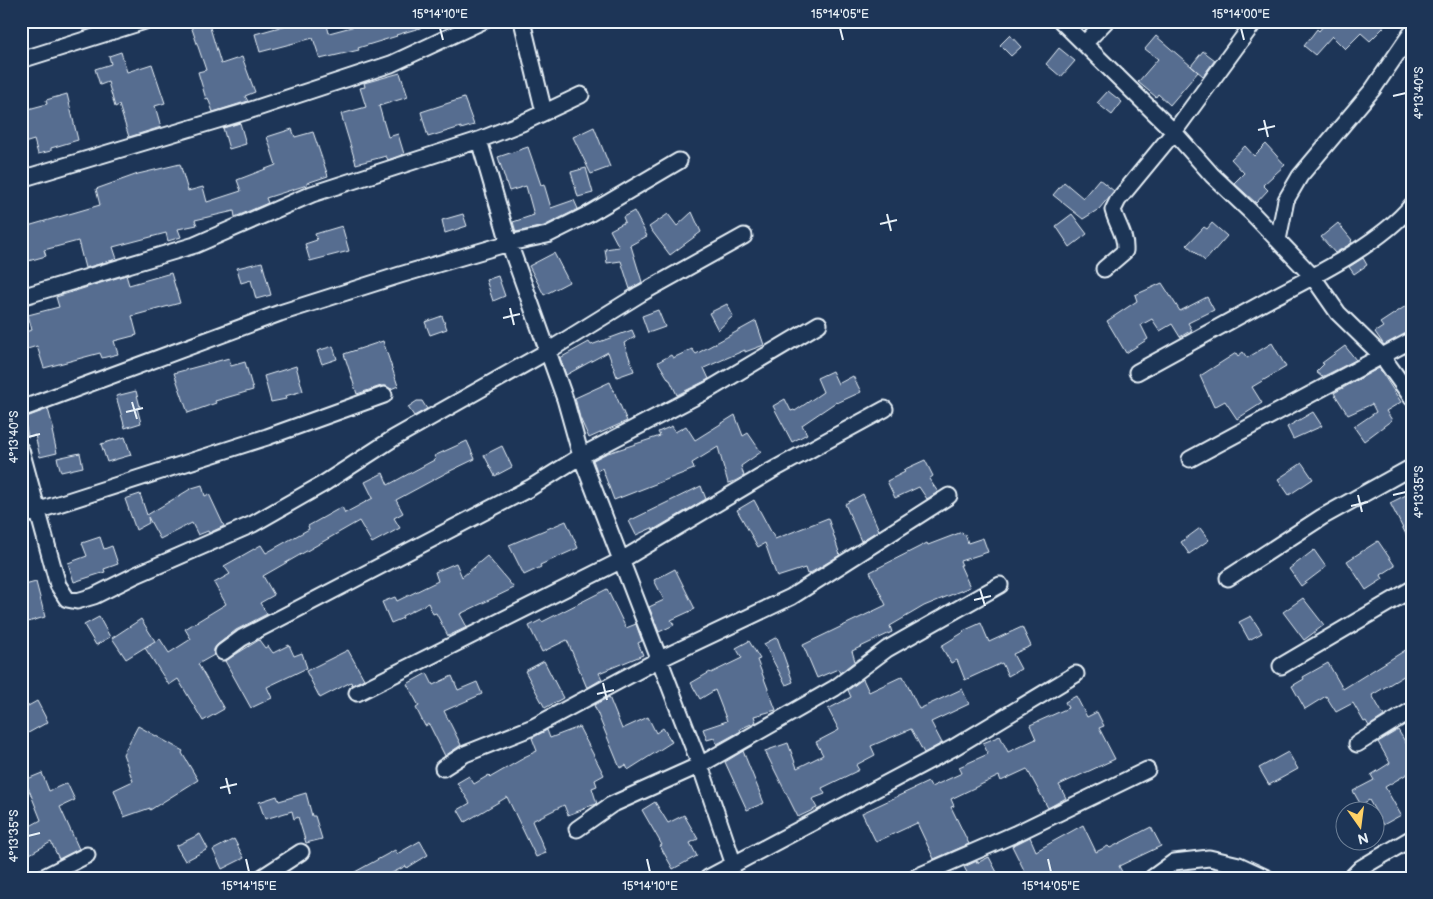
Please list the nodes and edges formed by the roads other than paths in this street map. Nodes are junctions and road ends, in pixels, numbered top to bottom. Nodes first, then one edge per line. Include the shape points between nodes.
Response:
1 (483, 21) edge
2 (522, 21) edge
3 (1061, 21) edge
4 (1106, 21) edge
5 (1255, 21) edge
6 (138, 22) edge
7 (1412, 32) edge
8 (1084, 44) junction
9 (21, 60) edge
10 (580, 95) dead end
11 (544, 112) junction
12 (1174, 132) junction
13 (479, 140) junction
14 (679, 161) dead end
15 (21, 179) edge
16 (1412, 205) edge
17 (744, 236) dead end
18 (1278, 240) junction
19 (509, 243) junction
20 (1104, 269) dead end
21 (1313, 277) junction
22 (21, 297) edge
23 (819, 324) dead end
24 (1412, 340) edge
25 (548, 351) junction
26 (1382, 356) junction
27 (1138, 372) dead end
28 (384, 394) dead end
29 (1412, 398) edge
30 (21, 409) edge
31 (885, 409) dead end
32 (21, 450) edge
33 (581, 456) junction
34 (1190, 459) dead end
35 (1412, 467) edge
36 (949, 496) dead end
37 (39, 510) junction
38 (21, 516) edge
39 (620, 561) junction
40 (1228, 578) dead end
41 (1000, 584) dead end
42 (1412, 590) edge
43 (223, 652) dead end
44 (658, 660) junction
45 (1281, 666) dead end
46 (1076, 674) dead end
47 (357, 693) dead end
48 (1412, 710) edge
49 (1357, 744) dead end
50 (700, 765) junction
51 (443, 768) dead end
52 (1147, 770) dead end
53 (577, 829) dead end
54 (1412, 838) edge
55 (300, 852) dead end
56 (87, 855) dead end
57 (734, 864) junction
58 (42, 878) edge
59 (260, 878) edge
60 (708, 878) edge
61 (914, 878) edge
62 (1153, 878) edge
63 (1267, 878) edge
64 (1351, 878) edge

1 - 15 street via 391,64
2 - 11 street
3 - 8 street
4 - 8 street
5 - 12 street
6 - 9 street
7 - 18 street via 1373,89 1300,176 1286,200
8 - 12 street
10 - 11 street
11 - 13 street
12 - 18 street
12 - 20 street via 1118,200 1113,210 1126,240 1125,251
13 - 19 street
13 - 22 street via 312,194 195,245
14 - 19 street via 589,214 546,235
16 - 21 street via 1370,243
17 - 25 street via 640,294
18 - 21 street
19 - 25 street
19 - 30 street via 280,313
21 - 26 street via 1338,314
21 - 27 street
23 - 33 street via 710,389
24 - 26 street
25 - 33 street
25 - 37 street via 394,438 254,524 94,596 77,601 67,599 58,585
26 - 29 street
26 - 34 street
28 - 37 street via 258,440
31 - 39 street via 771,471
32 - 37 street
33 - 39 street
33 - 43 street via 499,505 242,638
35 - 40 street via 1322,517
36 - 44 street via 791,597
37 - 38 street
39 - 44 street
39 - 47 street
41 - 50 street via 887,649 835,688
42 - 45 street
44 - 50 street
44 - 51 street via 533,727 465,754
46 - 57 street via 952,748
48 - 49 street
50 - 53 street via 611,805
50 - 57 street
52 - 61 street via 1015,834
54 - 64 street via 1361,868
55 - 59 street
56 - 58 street
57 - 60 street
62 - 63 street via 1174,862 1209,858 1239,865

